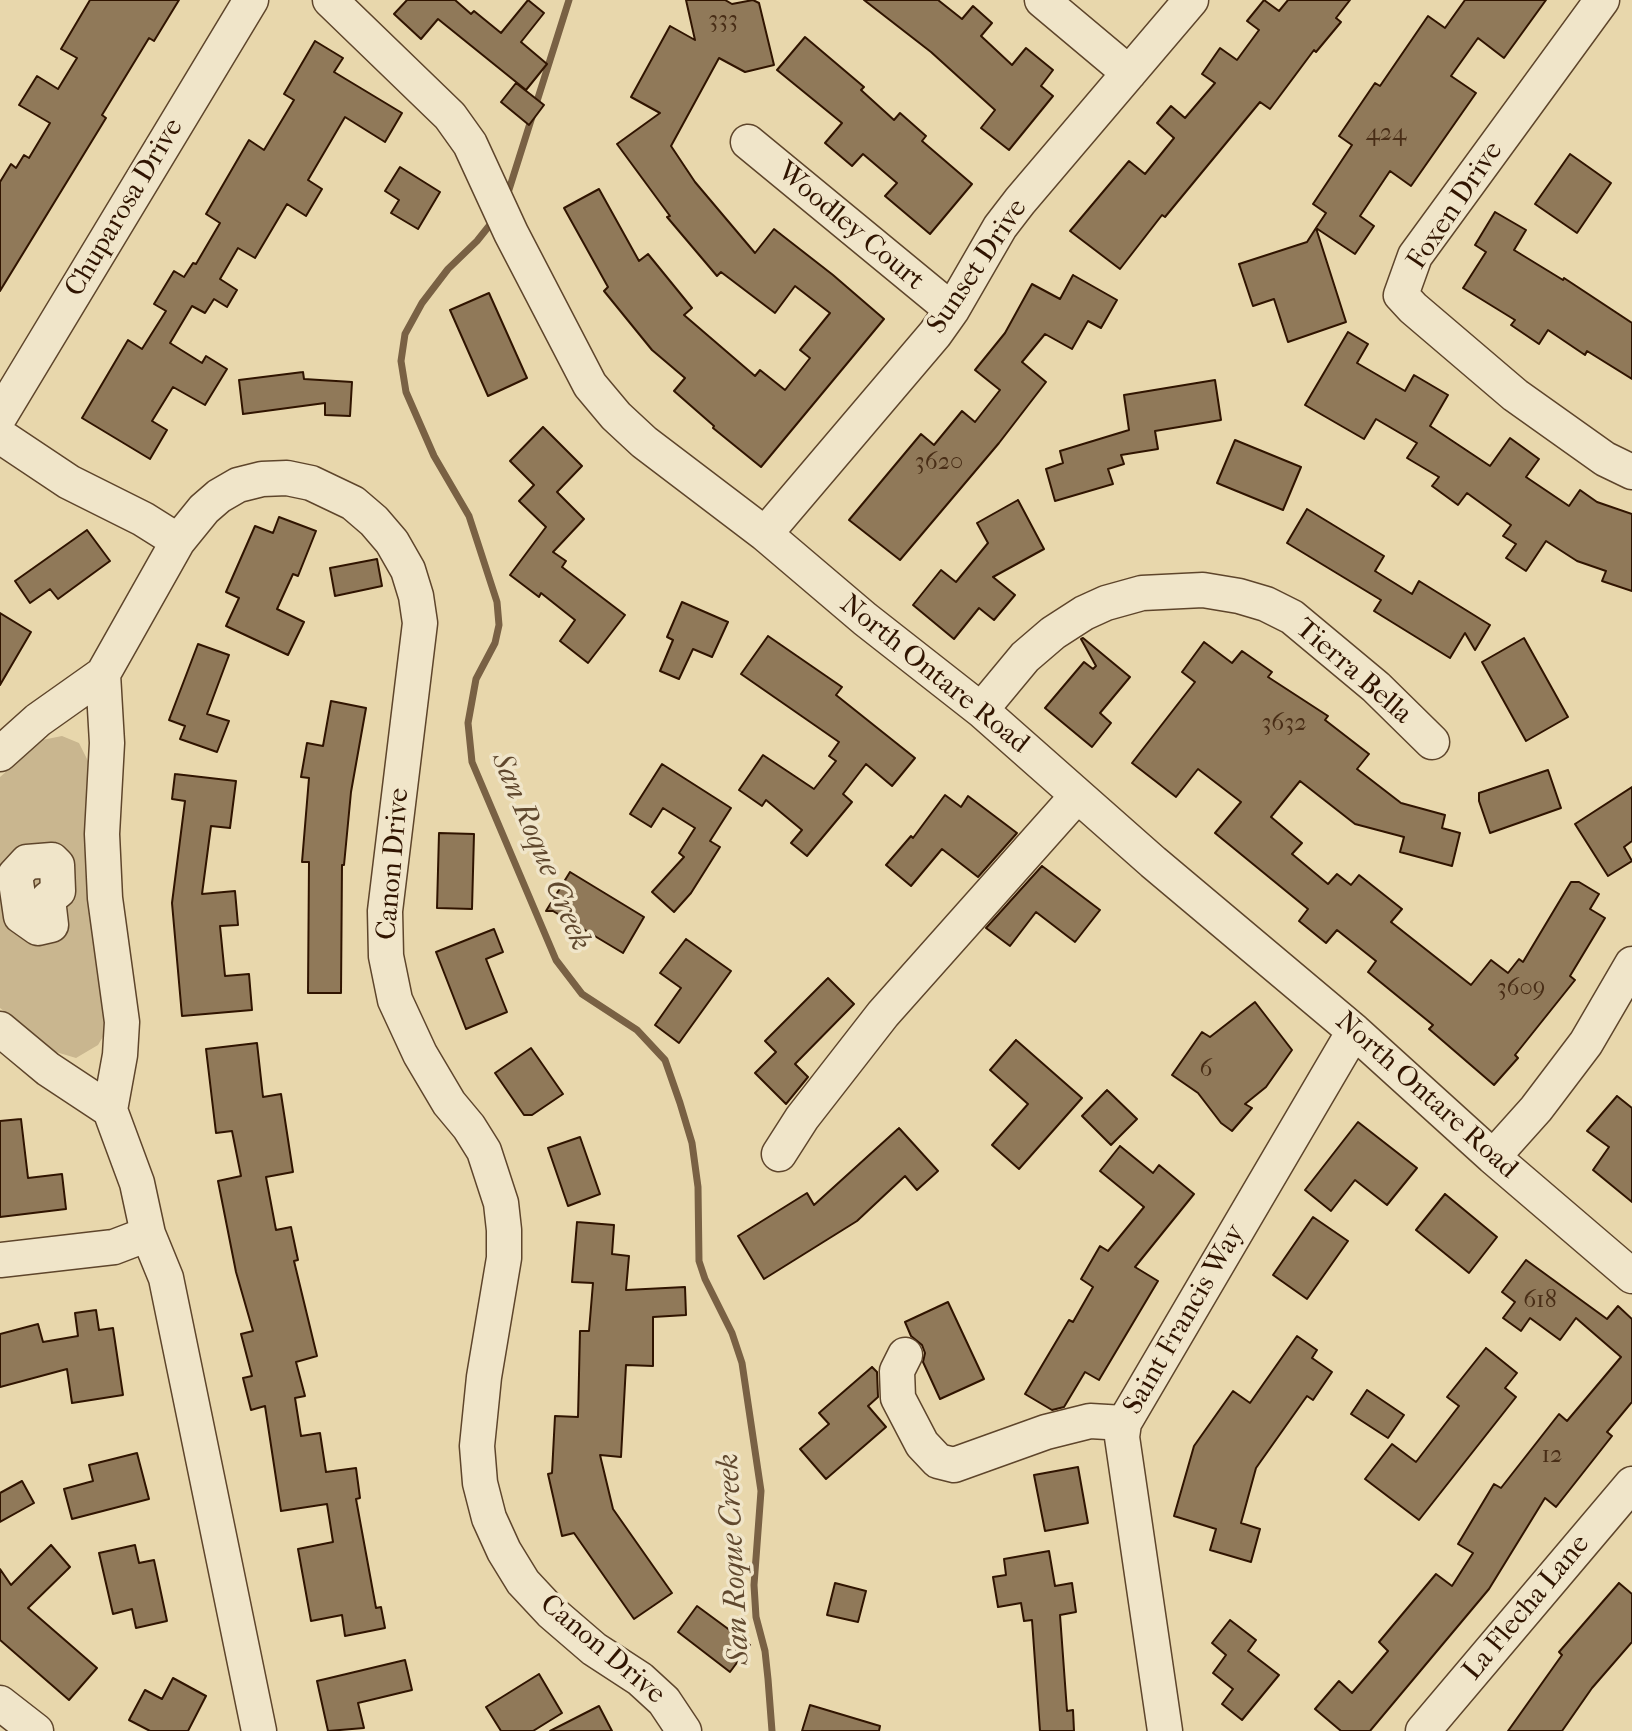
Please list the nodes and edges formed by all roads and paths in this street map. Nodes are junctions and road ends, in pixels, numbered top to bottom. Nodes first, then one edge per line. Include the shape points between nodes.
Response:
1 (251, 0) edge
2 (330, 0) edge
3 (1042, 0) edge
4 (1191, 0) edge
5 (1602, 0) edge
6 (1129, 73) junction
7 (748, 142) dead end
8 (952, 310) junction
9 (0, 416) edge
10 (0, 436) edge
11 (1632, 472) edge
12 (765, 534) junction
13 (178, 541) junction
14 (103, 674) junction
15 (981, 710) junction
16 (1432, 742) dead end
17 (0, 754) edge
18 (1077, 796) junction
19 (1632, 964) edge
20 (0, 1029) edge
21 (1354, 1031) junction
22 (110, 1110) junction
23 (779, 1154) dead end
24 (1493, 1157) junction
25 (148, 1234) junction
26 (0, 1260) edge
27 (1632, 1276) edge
28 (905, 1355) dead end
29 (1124, 1423) junction
30 (1632, 1484) edge
31 (0, 1703) edge
32 (36, 1731) edge
33 (259, 1731) edge
34 (684, 1731) edge
35 (1165, 1731) edge
36 (1423, 1731) edge

1 - 9 street, Chuparosa Drive
2 - 12 street, North Ontare Road via 450,116 470,144 590,385 644,442
3 - 6 street
4 - 6 street, Sunset Drive
5 - 11 street, Foxen Drive via 1415,256 1401,295 1515,395
6 - 8 street, Sunset Drive via 1000,227
7 - 8 street, Woodley Court
8 - 12 street, Sunset Drive
10 - 13 street via 69,482
12 - 15 street, North Ontare Road
13 - 14 street, Canon Drive
13 - 34 street, Canon Drive via 204,509 238,485 287,478 353,503 392,542 408,570 420,623 385,911 386,956 395,1000 435,1078 484,1151 501,1203 504,1258 477,1446 480,1483 494,1529 523,1582 594,1649 664,1701
14 - 17 street, Canon Drive
14 - 22 street via 105,898 122,1022
15 - 16 street, Tierra Bella via 1025,657 1084,613 1142,593 1203,590 1253,600 1292,617
15 - 18 street, North Ontare Road
18 - 21 street, North Ontare Road
18 - 23 street via 883,1014
19 - 24 street via 1586,1043
20 - 22 street
21 - 24 street, North Ontare Road
21 - 29 street, Saint Francis Way
22 - 25 street via 137,1183
24 - 27 street, North Ontare Road
25 - 26 street via 114,1247
25 - 33 street via 166,1278
28 - 29 street via 897,1371 898,1398 922,1444 938,1461 954,1465 1090,1421
29 - 35 street, Saint Francis Way
30 - 36 street, La Flecha Lane
31 - 32 street

